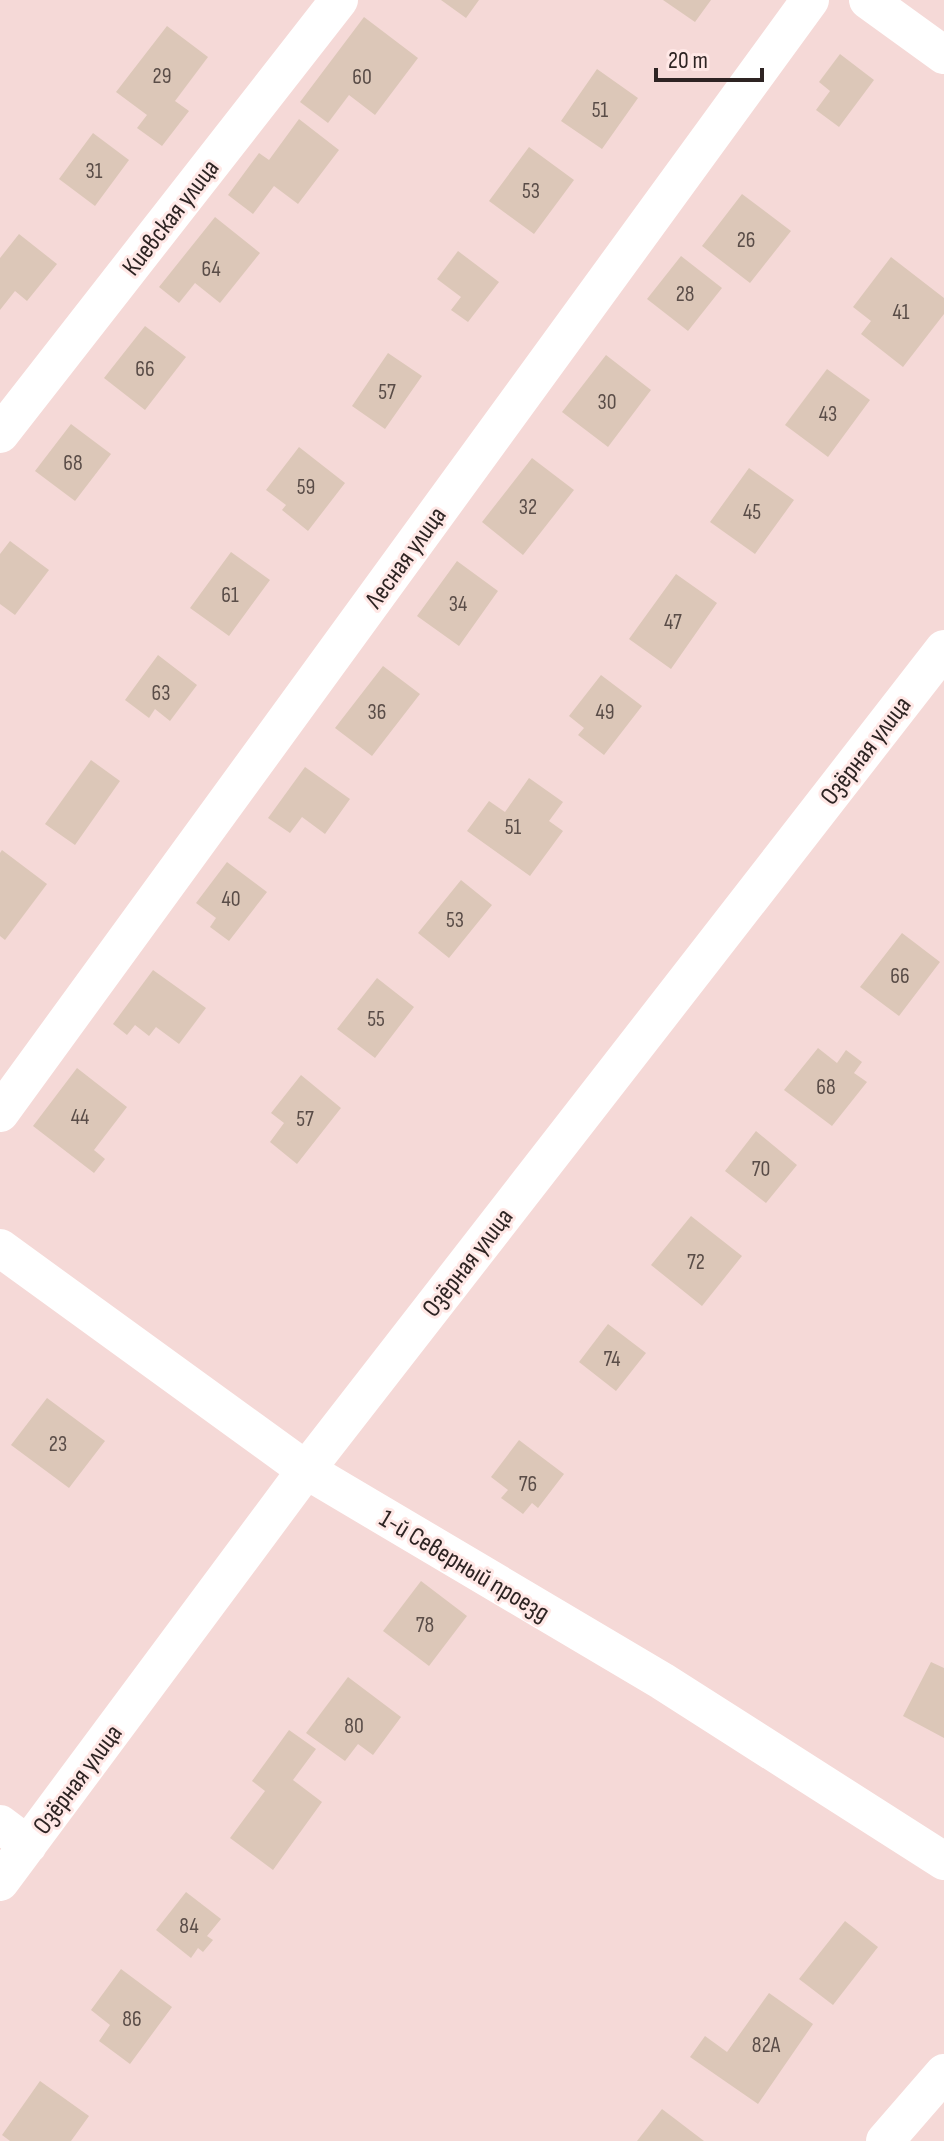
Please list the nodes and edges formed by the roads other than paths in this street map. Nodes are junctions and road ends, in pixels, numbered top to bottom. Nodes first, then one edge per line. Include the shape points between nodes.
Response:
1 (339, 0) edge
2 (810, 0) edge
3 (868, 0) edge
4 (944, 55) edge
5 (0, 434) edge
6 (944, 649) edge
7 (0, 1113) edge
8 (0, 1248) edge
9 (306, 1470) junction
10 (14, 1834) edge
11 (944, 1861) edge
12 (0, 1882) edge
13 (944, 2073) edge
14 (885, 2141) edge

1 - 5 street, Киевская улица
2 - 7 street, Лесная улица
3 - 4 street
6 - 9 street, Озёрная улица
8 - 9 street, 1-й Северный проезд
9 - 10 street, Озёрная улица
9 - 11 street, 1-й Северный проезд via 662,1681
10 - 12 street, Озёрная улица
13 - 14 street

